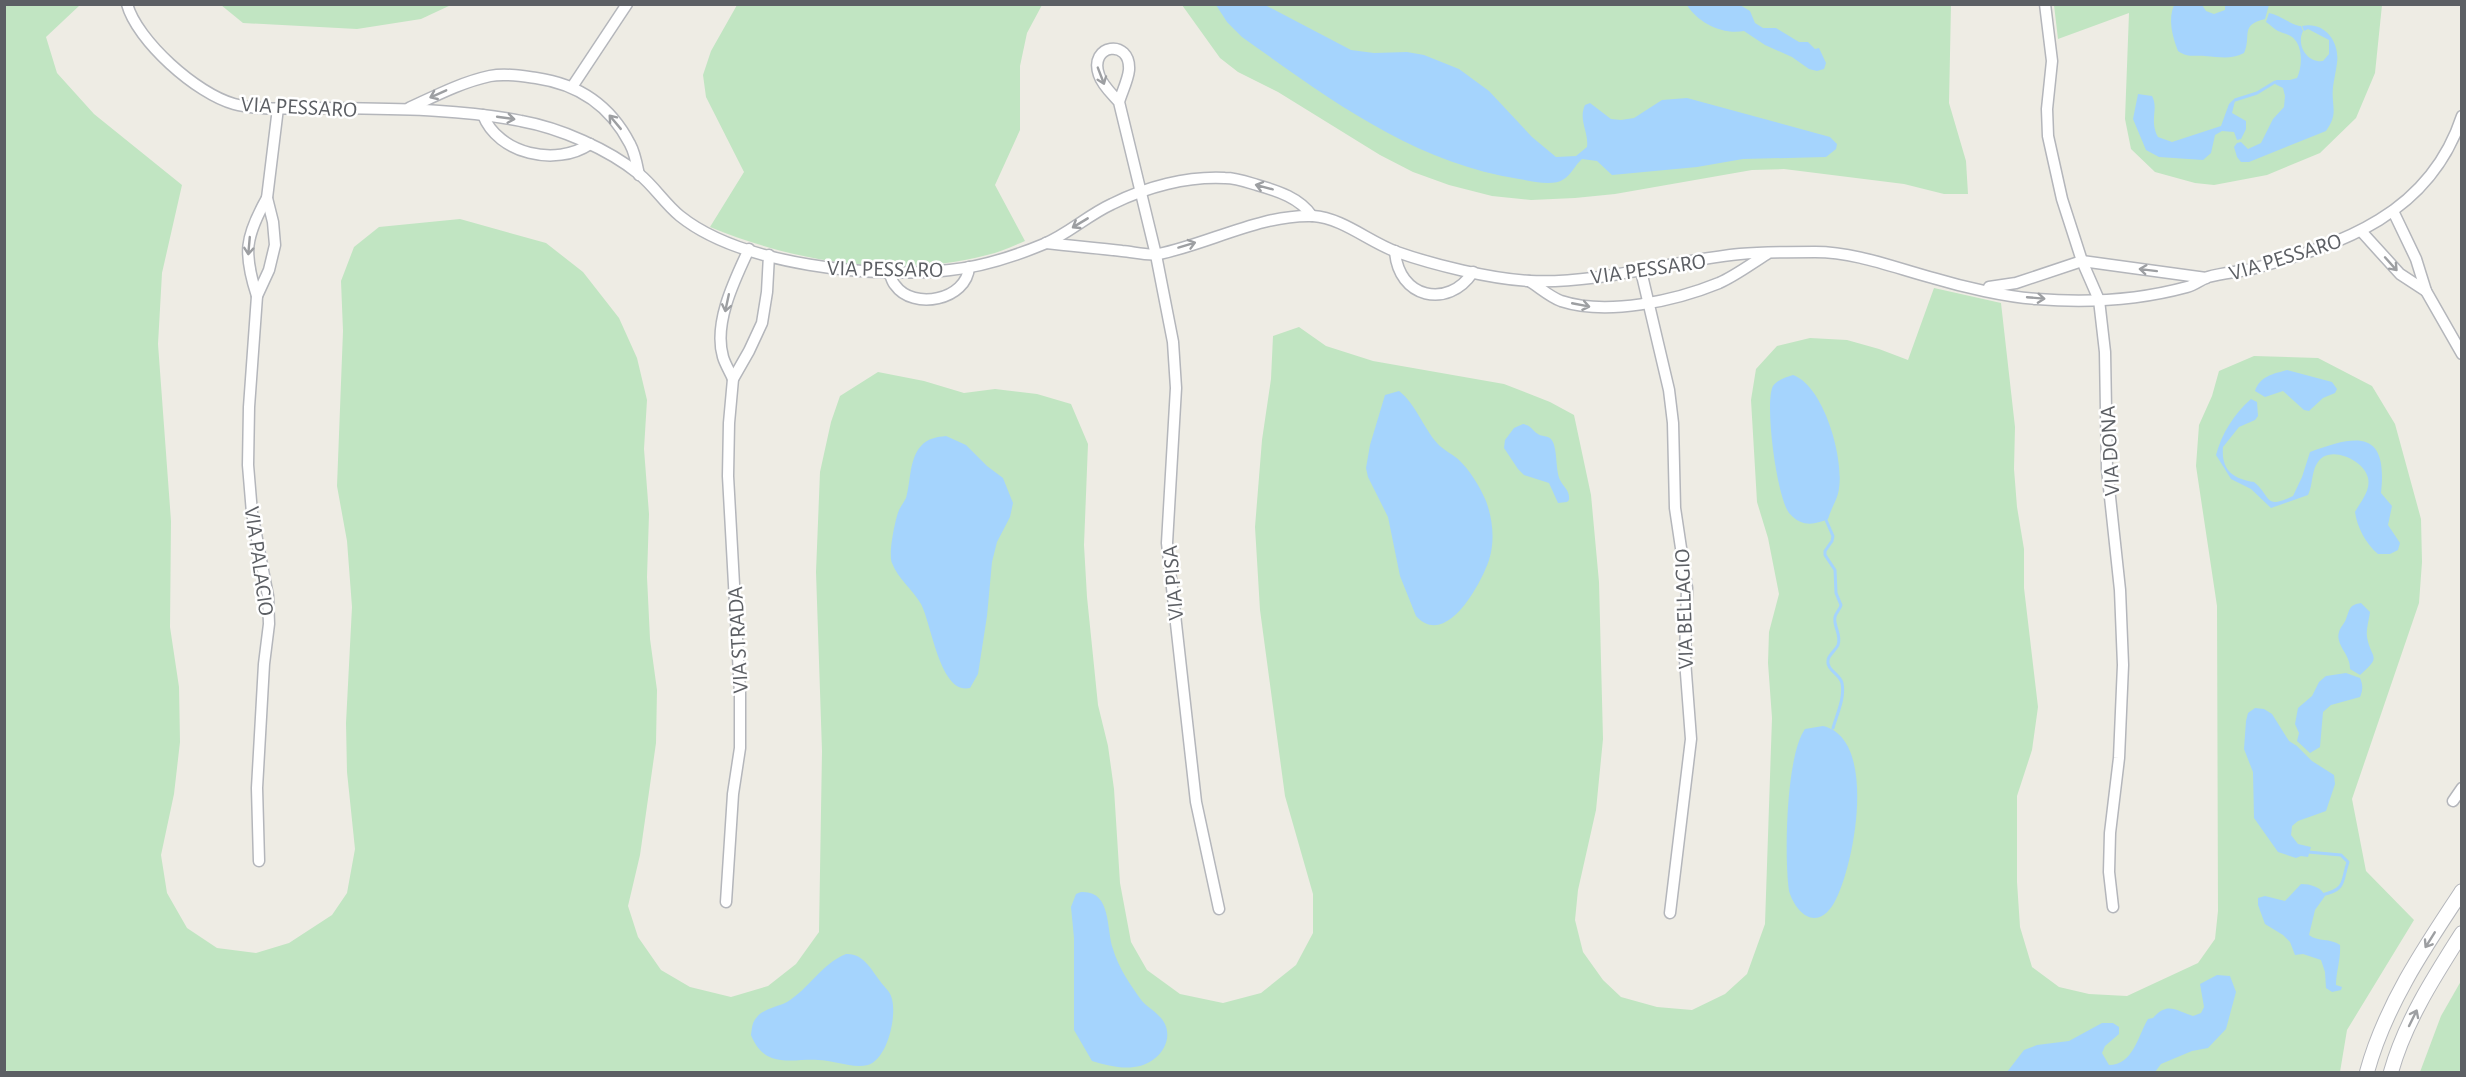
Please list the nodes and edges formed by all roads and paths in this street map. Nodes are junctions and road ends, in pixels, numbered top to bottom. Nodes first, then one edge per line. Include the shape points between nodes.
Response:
1 (128, 4) edge
2 (627, 4) edge
3 (2044, 4) edge
4 (572, 87) junction
5 (1119, 102) junction
6 (278, 108) junction
7 (406, 109) junction
8 (483, 115) junction
9 (2462, 116) edge
10 (590, 144) junction
11 (639, 175) junction
12 (1141, 193) junction
13 (267, 198) junction
14 (2393, 211) junction
15 (1312, 216) junction
16 (2361, 231) junction
17 (1046, 243) junction
18 (749, 249) junction
19 (1395, 251) junction
20 (1767, 254) junction
21 (769, 255) junction
22 (1156, 255) junction
23 (2082, 261) junction
24 (969, 267) junction
25 (1641, 271) junction
26 (889, 272) junction
27 (1473, 272) junction
28 (2206, 278) junction
29 (1529, 281) junction
30 (1978, 288) junction
31 (2426, 291) junction
32 (257, 296) junction
33 (2099, 300) junction
34 (1647, 302) junction
35 (2462, 354) edge
36 (733, 379) junction
37 (2462, 788) edge
38 (2453, 801) dead end
39 (258, 861) dead end
40 (2462, 891) edge
41 (726, 902) dead end
42 (2113, 907) dead end
43 (1219, 909) dead end
44 (1670, 914) dead end
45 (2462, 933) edge
46 (2367, 1072) edge
47 (2391, 1072) edge

1 - 6 street, VIA PESSARO via 131,19 151,44 208,93 235,105
2 - 4 street
3 - 23 street, VIA DONA via 2052,61 2048,136 2061,199
4 -> 7 street, VIA PESSARO via 560,81 492,76
11 -> 4 street, VIA PESSARO via 631,146 618,123 598,103
5 -> 5 street via 1129,70 1124,55 1114,48 1101,53 1097,69 1103,84
5 - 12 street, VIA PISA
6 - 7 street, VIA PESSARO
6 - 13 street, VIA PALACIO
7 - 8 street, VIA PESSARO
8 -> 10 street, VIA PESSARO via 561,131
8 - 10 street via 488,127 506,142 531,154 557,157 576,153
9 - 14 street, VIA PESSARO via 2454,141 2431,176
10 - 11 street, VIA PESSARO
11 - 18 street, VIA PESSARO via 679,216 710,237
15 -> 12 street, VIA PESSARO via 1305,206 1278,190 1229,178 1188,179
12 -> 17 street, VIA PESSARO via 1111,204
12 - 22 street, VIA PISA
13 - 32 street, VIA PALACIO via 275,245
13 -> 32 street, VIA PALACIO via 248,244 249,272
14 - 16 street, VIA PESSARO
14 - 31 street
15 - 19 street, VIA PESSARO via 1327,219
22 -> 15 street, VIA PESSARO via 1243,228
16 - 28 street, VIA PESSARO via 2338,243 2290,258
16 -> 31 street via 2400,274
17 - 22 street, VIA PESSARO
17 - 24 street, VIA PESSARO
18 - 21 street, VIA PESSARO
18 -> 36 street, VIA STRADA via 729,290 722,325 722,355
19 - 27 street, VIA PESSARO
19 - 27 street via 1399,272 1418,291 1443,294 1456,290
20 - 25 street, VIA PESSARO via 1741,254
20 - 30 street, VIA PESSARO via 1820,252 1863,258
20 - 34 street, VIA PESSARO via 1720,282
21 - 26 street, VIA PESSARO via 825,269
21 - 36 street, VIA STRADA via 762,323
22 - 43 street, VIA PISA via 1173,342 1176,388 1167,543 1196,802
28 -> 23 street, VIA PESSARO
23 - 30 street, VIA PESSARO via 2016,284
23 - 33 street, VIA DONA
24 - 26 street, VIA PESSARO
24 - 26 street via 959,289 927,299 904,293 895,286
25 - 29 street, VIA PESSARO
25 - 34 street, VIA BELLAGIO
27 - 29 street, VIA PESSARO
28 - 33 street, VIA PESSARO via 2164,292
29 -> 34 street, VIA PESSARO via 1558,300 1587,307
30 -> 33 street, VIA PESSARO via 2035,299
31 - 35 street
32 - 39 street, VIA PALACIO via 248,465 269,624 257,788
33 - 42 street, VIA DONA via 2123,665 2119,758 2110,833
34 - 44 street, VIA BELLAGIO via 1669,390 1676,508 1687,588 1685,660 1691,739
36 - 41 street, VIA STRADA via 728,476 740,748
37 - 38 street
40 -> 46 street via 2408,974 2387,1016
47 -> 45 street via 2429,985

